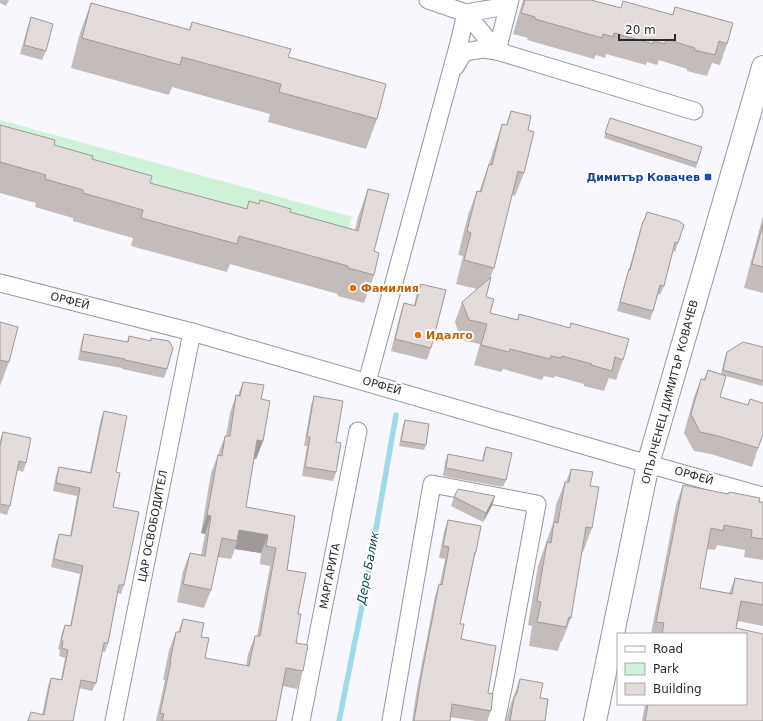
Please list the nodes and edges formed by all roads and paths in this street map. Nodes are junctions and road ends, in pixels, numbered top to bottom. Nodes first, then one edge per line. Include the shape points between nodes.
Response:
1 (428, 0) edge
2 (504, 0) edge
3 (510, 0) edge
4 (466, 13) junction
5 (497, 51) junction
6 (763, 67) edge
7 (450, 74) junction
8 (694, 112) dead end
9 (0, 283) edge
10 (192, 332) junction
11 (367, 382) junction
12 (358, 431) dead end
13 (648, 464) junction
14 (763, 496) edge
15 (114, 721) edge
16 (301, 721) edge
17 (391, 721) edge
18 (496, 721) edge
19 (595, 721) edge

1 - 4 street
2 - 4 street via 495,8
3 - 5 street
4 - 5 street
4 - 7 street
5 - 7 street via 483,49 464,52
5 - 8 street
6 - 13 street, ОПЪЛЧЕНЕЦ ДИМИТЪР КОВАЧЕВ
7 - 11 street
9 - 10 street, ОРФЕЙ
10 - 11 street, ОРФЕЙ
10 - 15 street, ЦАР ОСВОБОДИТЕЛ
11 - 13 street, ОРФЕЙ
12 - 16 street, МАРГАРИТА
13 - 14 street, ОРФЕЙ
13 - 19 street, ОПЪЛЧЕНЕЦ ДИМИТЪР КОВАЧЕВ
17 - 18 street via 432,484 537,504

